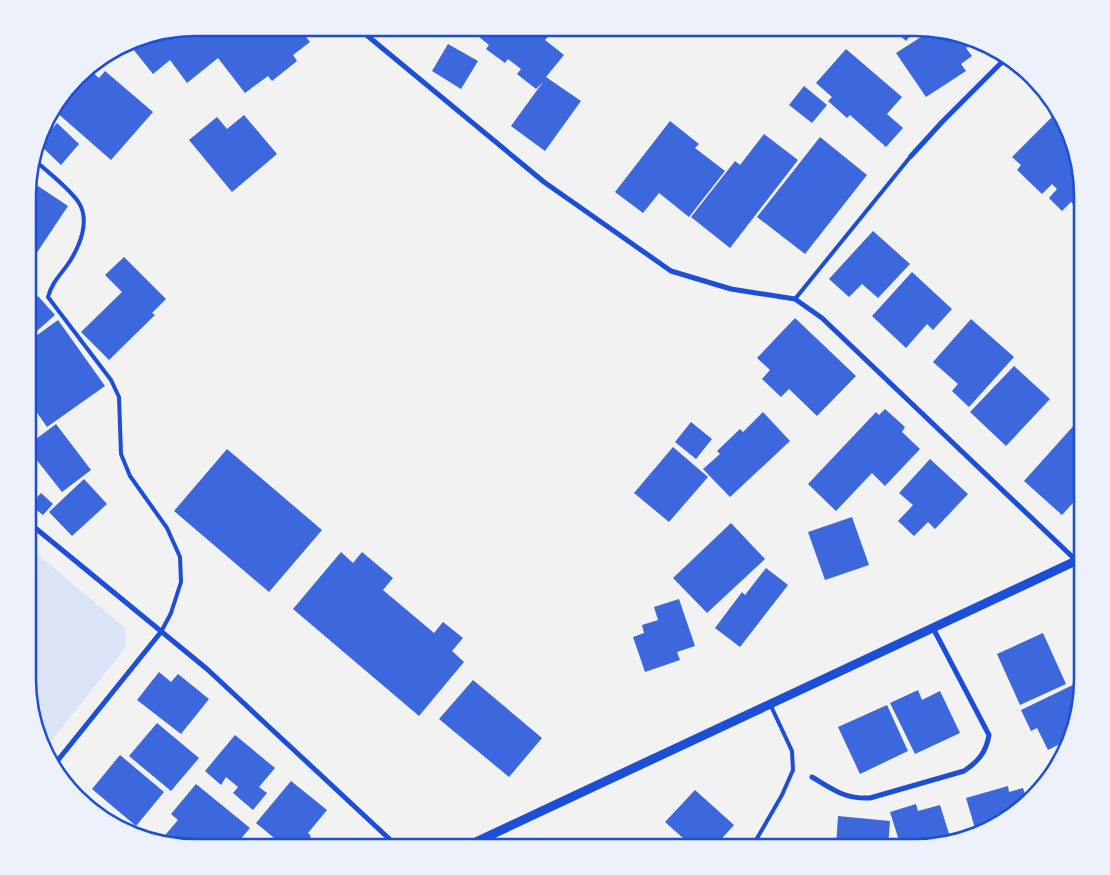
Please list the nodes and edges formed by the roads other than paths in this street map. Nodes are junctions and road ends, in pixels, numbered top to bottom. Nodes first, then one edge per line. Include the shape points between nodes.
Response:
1 (368, 36) edge
2 (1001, 63) edge
3 (911, 156) joint
4 (39, 164) edge
5 (795, 300) junction
6 (37, 529) edge
7 (1073, 555) edge
8 (1073, 564) edge
9 (933, 628) junction
10 (161, 632) junction
11 (770, 704) junction
12 (59, 759) edge
13 (812, 777) dead end
14 (389, 838) edge
15 (483, 838) edge
16 (757, 839) edge

1 - 5 street via 544,182 671,270 731,289
2 - 3 street
3 - 5 lane
4 - 10 lane via 79,204 84,224 77,250 51,285 48,297 111,380 119,396 121,454 130,476 168,528 180,557 181,582
5 - 7 street via 822,318
6 - 10 street
8 - 9 street
9 - 11 street
9 - 13 street via 989,735 986,749 975,764 964,771 870,798 844,796
10 - 12 street
10 - 14 street via 207,669
11 - 15 street
11 - 16 lane via 792,751 793,770

